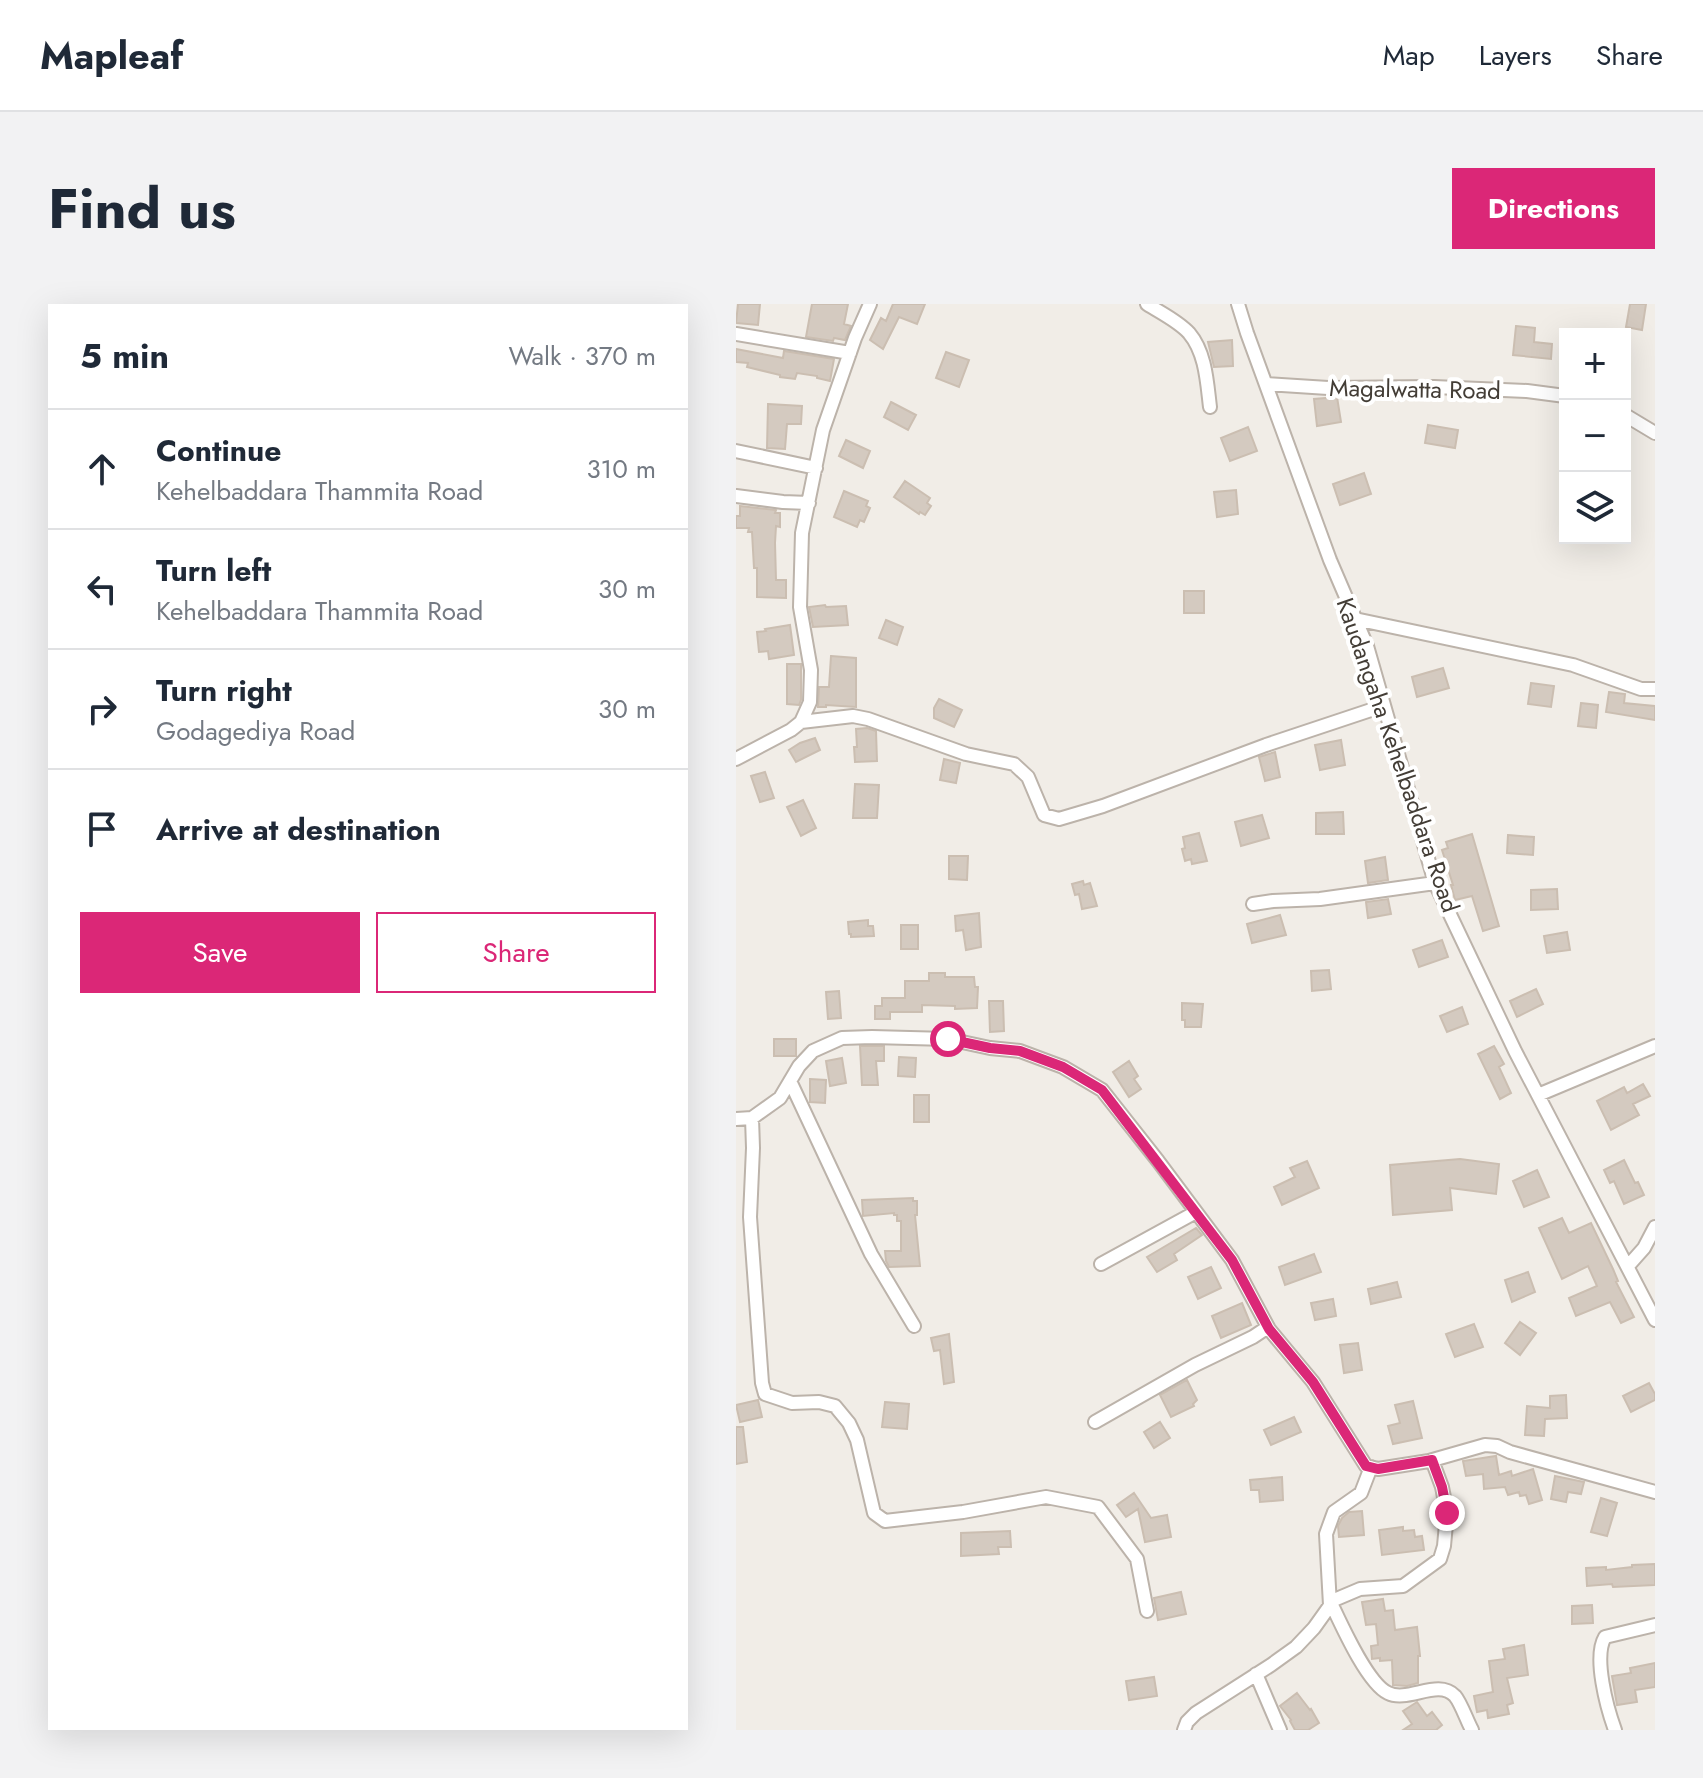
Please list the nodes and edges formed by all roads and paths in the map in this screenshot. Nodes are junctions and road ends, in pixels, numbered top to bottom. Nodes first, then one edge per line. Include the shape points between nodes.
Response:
1 (870, 304) edge
2 (1147, 304) edge
3 (1238, 304) edge
4 (736, 334) edge
5 (850, 353) junction
6 (1266, 384) junction
7 (1559, 395) edge
8 (1210, 407) dead end
9 (1631, 419) edge
10 (1655, 433) edge
11 (736, 451) edge
12 (816, 468) junction
13 (736, 496) edge
14 (809, 503) junction
15 (1355, 619) junction
16 (1655, 689) edge
17 (1383, 706) junction
18 (801, 722) junction
19 (736, 759) edge
20 (1435, 883) junction
21 (1253, 904) dead end
22 (1655, 1046) edge
23 (790, 1081) junction
24 (1538, 1095) junction
25 (752, 1118) junction
26 (736, 1119) edge
27 (1196, 1212) junction
28 (1655, 1227) edge
29 (1101, 1264) dead end
30 (1628, 1266) junction
31 (1655, 1320) edge
32 (914, 1326) dead end
33 (1268, 1327) junction
34 (1095, 1422) dead end
35 (1432, 1460) junction
36 (1371, 1467) junction
37 (1655, 1492) edge
38 (1331, 1604) junction
39 (1147, 1611) dead end
40 (1655, 1625) edge
41 (1256, 1674) junction
42 (1184, 1730) edge
43 (1280, 1730) edge
44 (1472, 1730) edge
45 (1615, 1730) edge

1 - 5 street
2 - 8 street via 1190,334 1202,356
3 - 6 street, Kaudangaha Kehelbaddara Road
4 - 5 street
5 - 12 street via 823,430
6 - 7 street, Magalwatta Road
6 - 15 street, Kaudangaha Kehelbaddara Road
9 - 10 street
11 - 12 street
12 - 14 street
13 - 14 street
14 - 18 street via 802,533 800,607 811,691
15 - 16 street via 1573,665
15 - 17 street, Kaudangaha Kehelbaddara Road
17 - 18 street via 1059,819 1044,815 1028,777 1014,764 966,754 853,716
17 - 20 street, Kaudangaha Kehelbaddara Road
18 - 19 street
20 - 21 street
20 - 24 street, Kaudangaha Kehelbaddara Road
22 - 24 street
23 - 25 street via 780,1098
23 - 27 street via 813,1051 842,1038 948,1039 1020,1051 1063,1067 1102,1090
23 - 32 street via 871,1254
24 - 30 street, Kaudangaha Kehelbaddara Road
25 - 26 street
25 - 39 street via 750,1217 765,1394 792,1403 835,1406 857,1440 874,1513 885,1521 1046,1497 1098,1507 1137,1559
27 - 29 street
27 - 33 street via 1232,1260
28 - 30 street
30 - 31 street, Kaudangaha Kehelbaddara Road
33 - 34 street
33 - 36 street
35 - 36 street
35 - 37 street via 1497,1446
35 - 38 street via 1447,1513 1440,1559 1403,1586 1360,1589
36 - 38 street via 1361,1493 1334,1512 1326,1534
38 - 41 street via 1296,1647
38 - 44 street via 1373,1679 1389,1694 1443,1689 1454,1696
40 - 45 street via 1605,1637 1601,1644 1607,1710
41 - 42 street via 1196,1713
41 - 43 street

